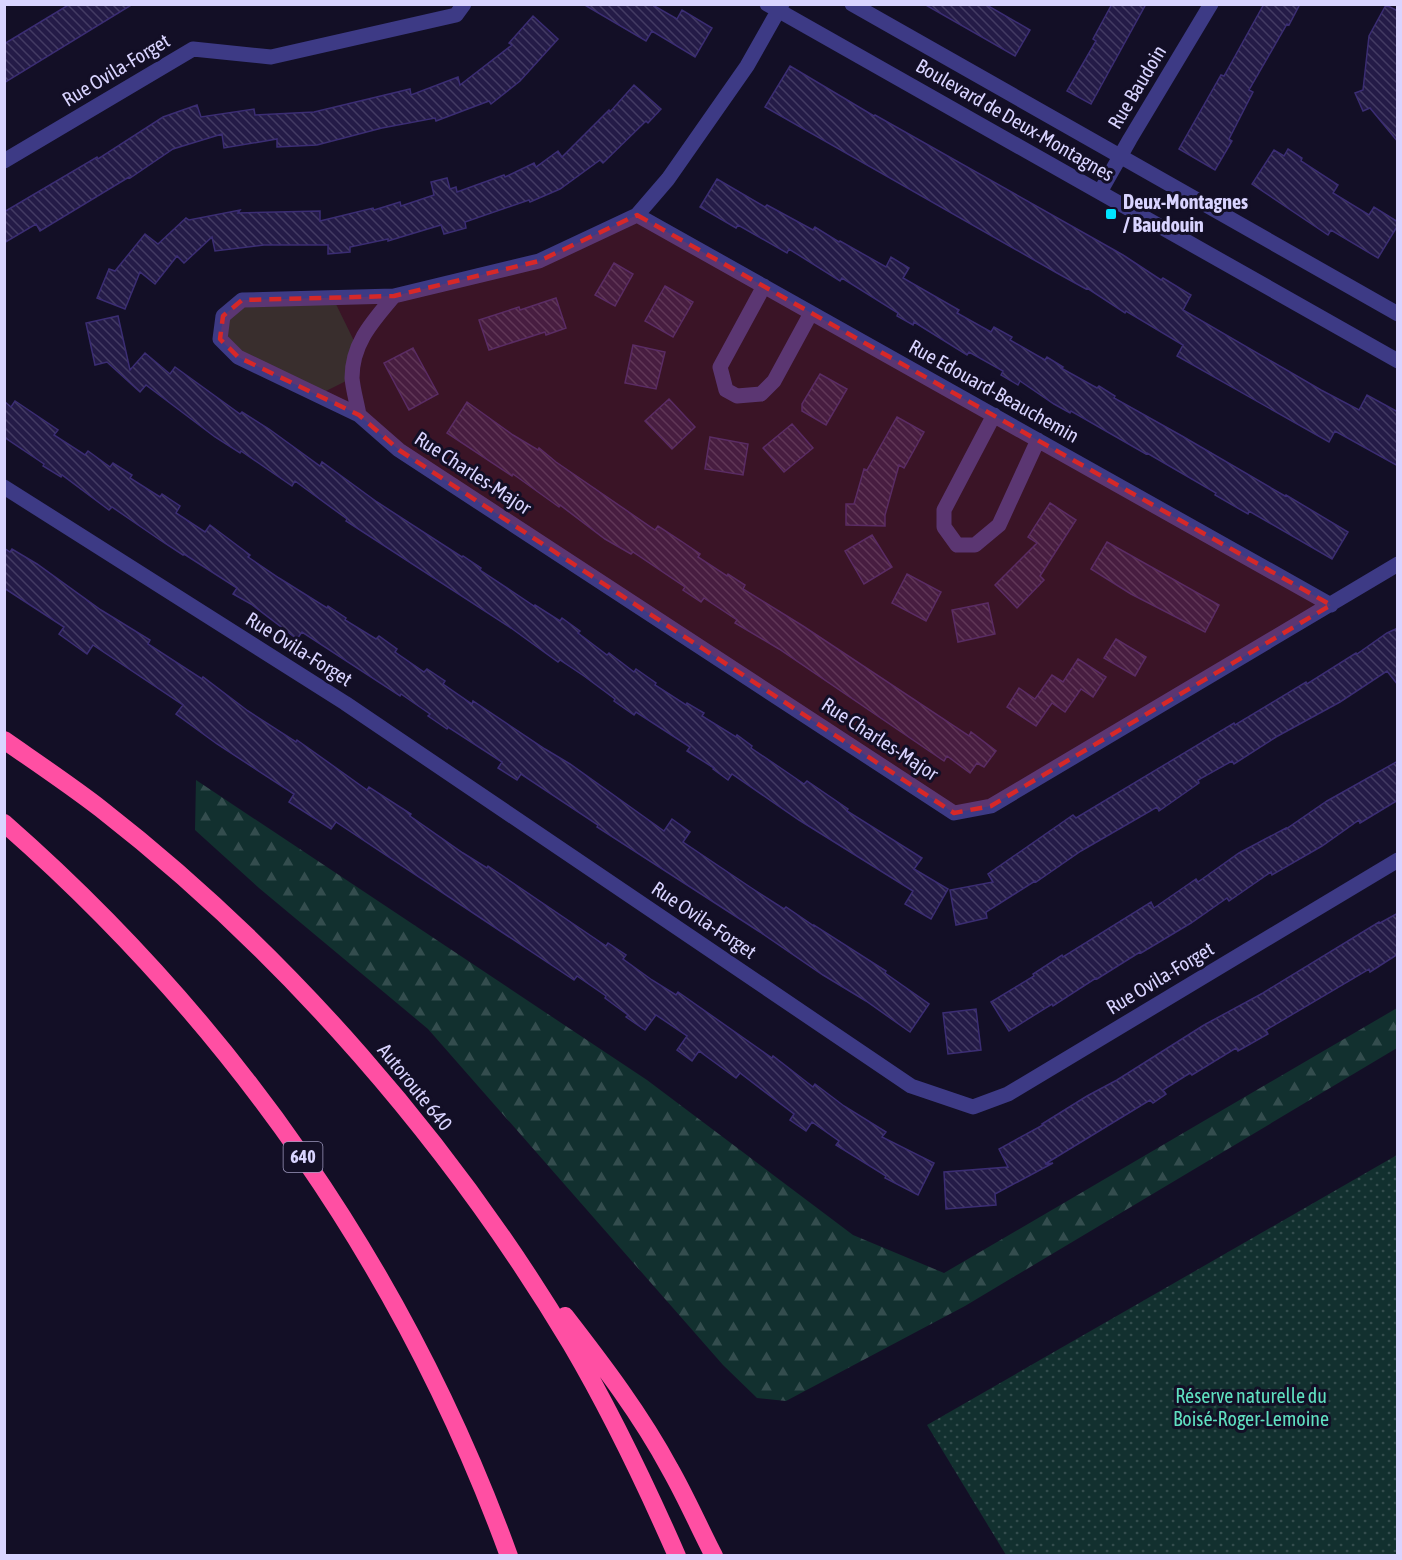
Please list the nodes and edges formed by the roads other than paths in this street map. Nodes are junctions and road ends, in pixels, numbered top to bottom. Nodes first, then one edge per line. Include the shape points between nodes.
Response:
1 (464, 4) edge
2 (852, 4) edge
3 (1211, 4) edge
4 (776, 7) edge
5 (1120, 157) junction
6 (4, 161) edge
7 (1100, 192) junction
8 (637, 214) junction
9 (764, 286) junction
10 (394, 296) junction
11 (812, 313) junction
12 (1398, 314) edge
13 (1398, 361) edge
14 (359, 415) junction
15 (994, 415) junction
16 (1038, 440) junction
17 (4, 487) edge
18 (1398, 564) edge
19 (1331, 605) junction
20 (4, 741) edge
21 (4, 823) edge
22 (1398, 860) edge
23 (506, 1243) junction
24 (714, 1555) edge
25 (509, 1556) edge
26 (677, 1556) edge

1 - 6 street, Rue Ovila-Forget via 456,15 271,57 193,49
2 - 5 street, Boulevard de Deux-Montagnes
3 - 5 street, Rue Baudoin
4 - 7 street, Boulevard de Deux-Montagnes
4 - 8 street, Rue Charles-Major via 741,74 668,179
5 - 7 street, Rue Baudoin
5 - 12 street, Boulevard de Deux-Montagnes
7 - 13 street, Boulevard de Deux-Montagnes
8 - 9 street, Rue Edouard-Beauchemin
8 - 10 street, Rue Charles-Major via 539,261
9 - 11 street, Rue Edouard-Beauchemin
9 - 11 street via 720,367 726,390 737,396 761,394 774,381
10 - 14 street via 365,330 357,347 352,378
10 - 14 street, Rue Charles-Major via 242,300 223,316 220,339 238,357
11 - 15 street, Rue Edouard-Beauchemin
14 - 19 street, Rue Charles-Major via 399,450 954,813 991,806
15 - 16 street, Rue Edouard-Beauchemin
15 - 16 street via 944,510 944,527 957,545 975,545 999,525
16 - 19 street, Rue Edouard-Beauchemin
17 - 22 street, Rue Ovila-Forget via 345,703 911,1086 973,1107 1008,1094
18 - 19 street, Rue Charles-Major
20 - 23 highway, Autoroute 640 via 132,834 281,970 392,1091
21 - 25 highway, 640 via 146,960 234,1062 301,1154 405,1323 457,1428
23 - 24 highway via 595,1355 669,1467
23 - 26 highway, Autoroute 640 via 608,1411

